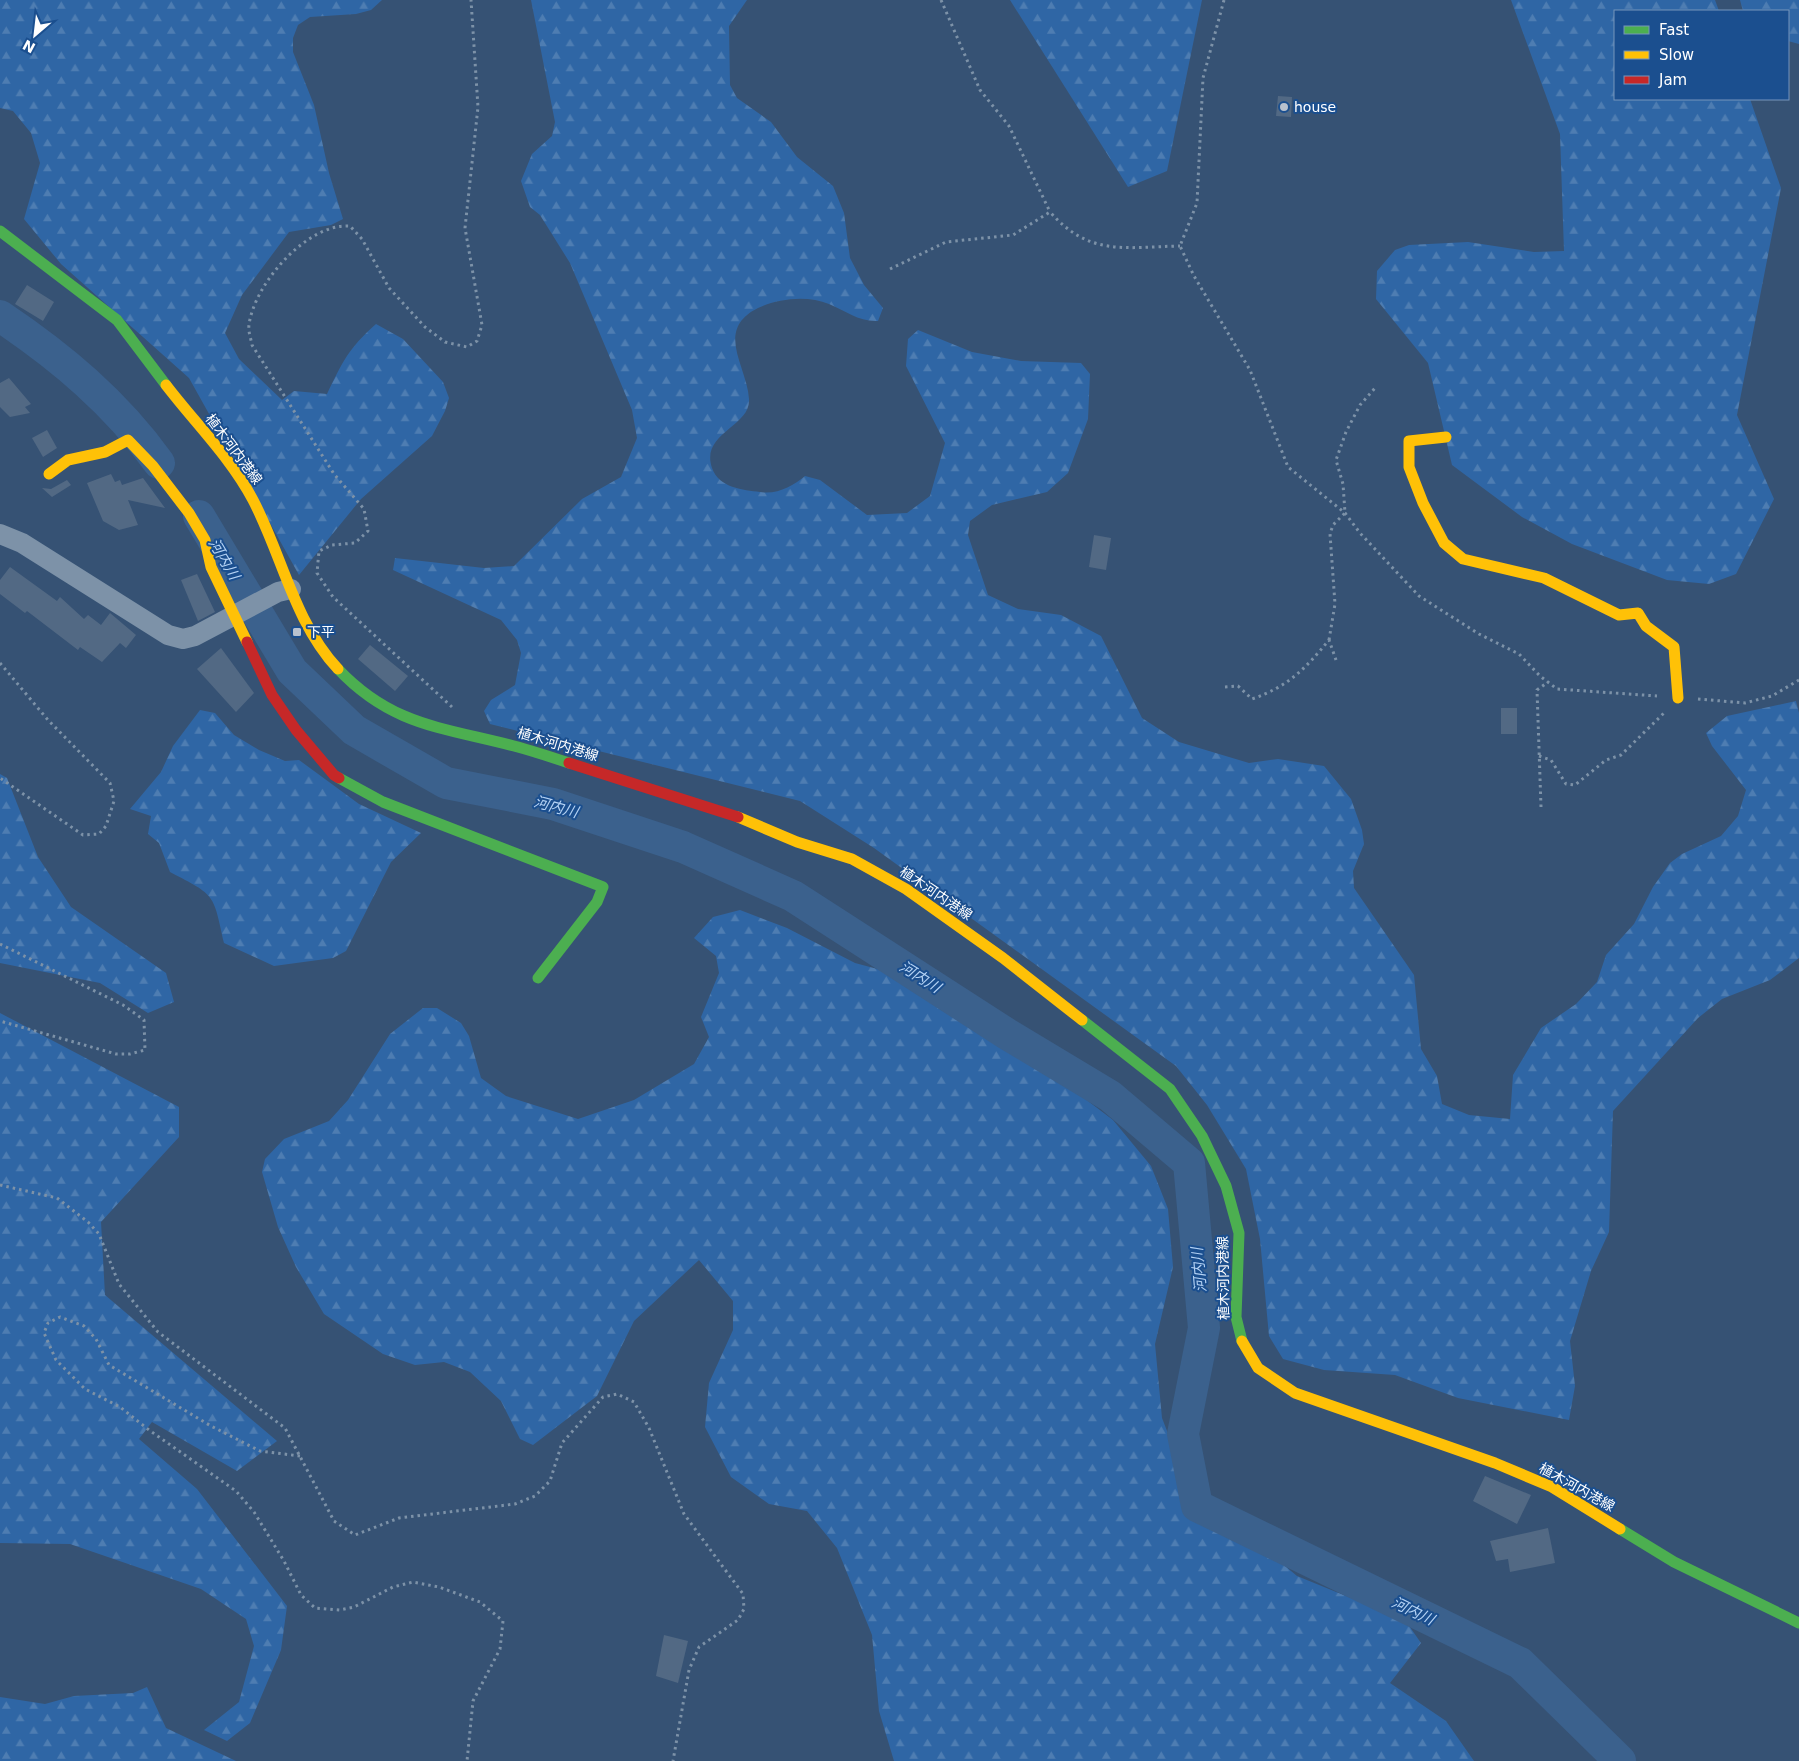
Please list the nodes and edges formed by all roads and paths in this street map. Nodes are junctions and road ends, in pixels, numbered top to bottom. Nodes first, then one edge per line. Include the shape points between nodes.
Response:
1 (471, 0) edge
2 (941, 0) edge
3 (1224, 0) edge
4 (1208, 58) dead end
5 (1050, 212) junction
6 (0, 231) edge
7 (1180, 246) dead end
8 (890, 269) dead end
9 (1375, 388) dead end
10 (1446, 437) dead end
11 (49, 474) dead end
12 (0, 534) edge
13 (284, 590) junction
14 (236, 613) junction
15 (1329, 640) junction
16 (1336, 660) dead end
17 (0, 663) edge
18 (1548, 682) dead end
19 (1225, 687) dead end
20 (1678, 698) joint
21 (456, 731) junction
22 (1539, 756) junction
23 (0, 778) edge
24 (1541, 807) dead end
25 (0, 944) edge
26 (538, 978) dead end
27 (0, 1021) edge
28 (0, 1185) edge
29 (301, 1456) junction
30 (1799, 1623) edge
31 (467, 1761) edge
32 (673, 1761) edge

1 - 21 path via 478,107 465,228 482,325 477,341 467,347 445,342 425,327 389,288 362,239 345,225 308,238 276,270 258,298 249,326 252,344 334,474 364,509 368,531 355,543 332,545 319,551 316,573 333,597 454,710
2 - 5 path via 980,90 1009,126
3 - 4 path
5 - 7 path via 1072,232 1095,244
5 - 8 path via 1013,235 946,242
6 - 13 main road, 植木河内港線 via 117,320 225,458 253,499
9 - 15 path via 1360,405 1336,460 1343,484 1345,513 1333,525 1330,534 1335,604
10 - 20 main road via 1409,441 1408,468 1444,543 1463,559 1544,578 1619,615 1638,613 1646,626 1674,647
11 - 14 main road via 68,460 105,452 128,440 190,514 205,540 210,566
12 - 14 street via 22,543 168,635 183,639 195,636
13 - 14 street
13 - 21 main road, 植木河内港線 via 327,657 357,689 400,715 424,725
14 - 26 main road via 272,695 334,775 383,802 603,887 597,902
15 - 16 path
15 - 19 path via 1306,669 1261,696 1252,699 1238,686
17 - 23 path via 48,720 110,783 114,801 106,826 99,834 83,835
18 - 22 path via 1537,690
20 - 22 path via 1636,742 1621,754 1606,760 1575,785 1566,784 1551,760
21 - 30 main road, 植木河内港線 via 515,746 756,823 797,842 852,859 906,889 1004,958 1170,1089 1202,1136 1226,1186 1239,1233 1236,1316 1244,1347 1258,1368 1295,1393 1495,1463 1552,1487 1674,1562
22 - 24 path
25 - 27 path via 123,1005 144,1020 145,1050 116,1054
28 - 29 path via 57,1198 88,1222 99,1234 119,1284 158,1332 285,1428
29 - 31 path via 260,1452 109,1365 96,1339 84,1326 60,1317 48,1324 44,1333 56,1360 85,1389 120,1407 236,1490 259,1520 301,1595 315,1608 340,1610 354,1607 393,1587 413,1582 439,1587 480,1602 498,1615 503,1621 500,1649 473,1701
29 - 32 path via 334,1521 355,1535 399,1518 515,1504 536,1496 550,1481 562,1442 603,1397 617,1394 634,1402 649,1428 684,1514 743,1594 744,1609 738,1620 699,1647 689,1670

